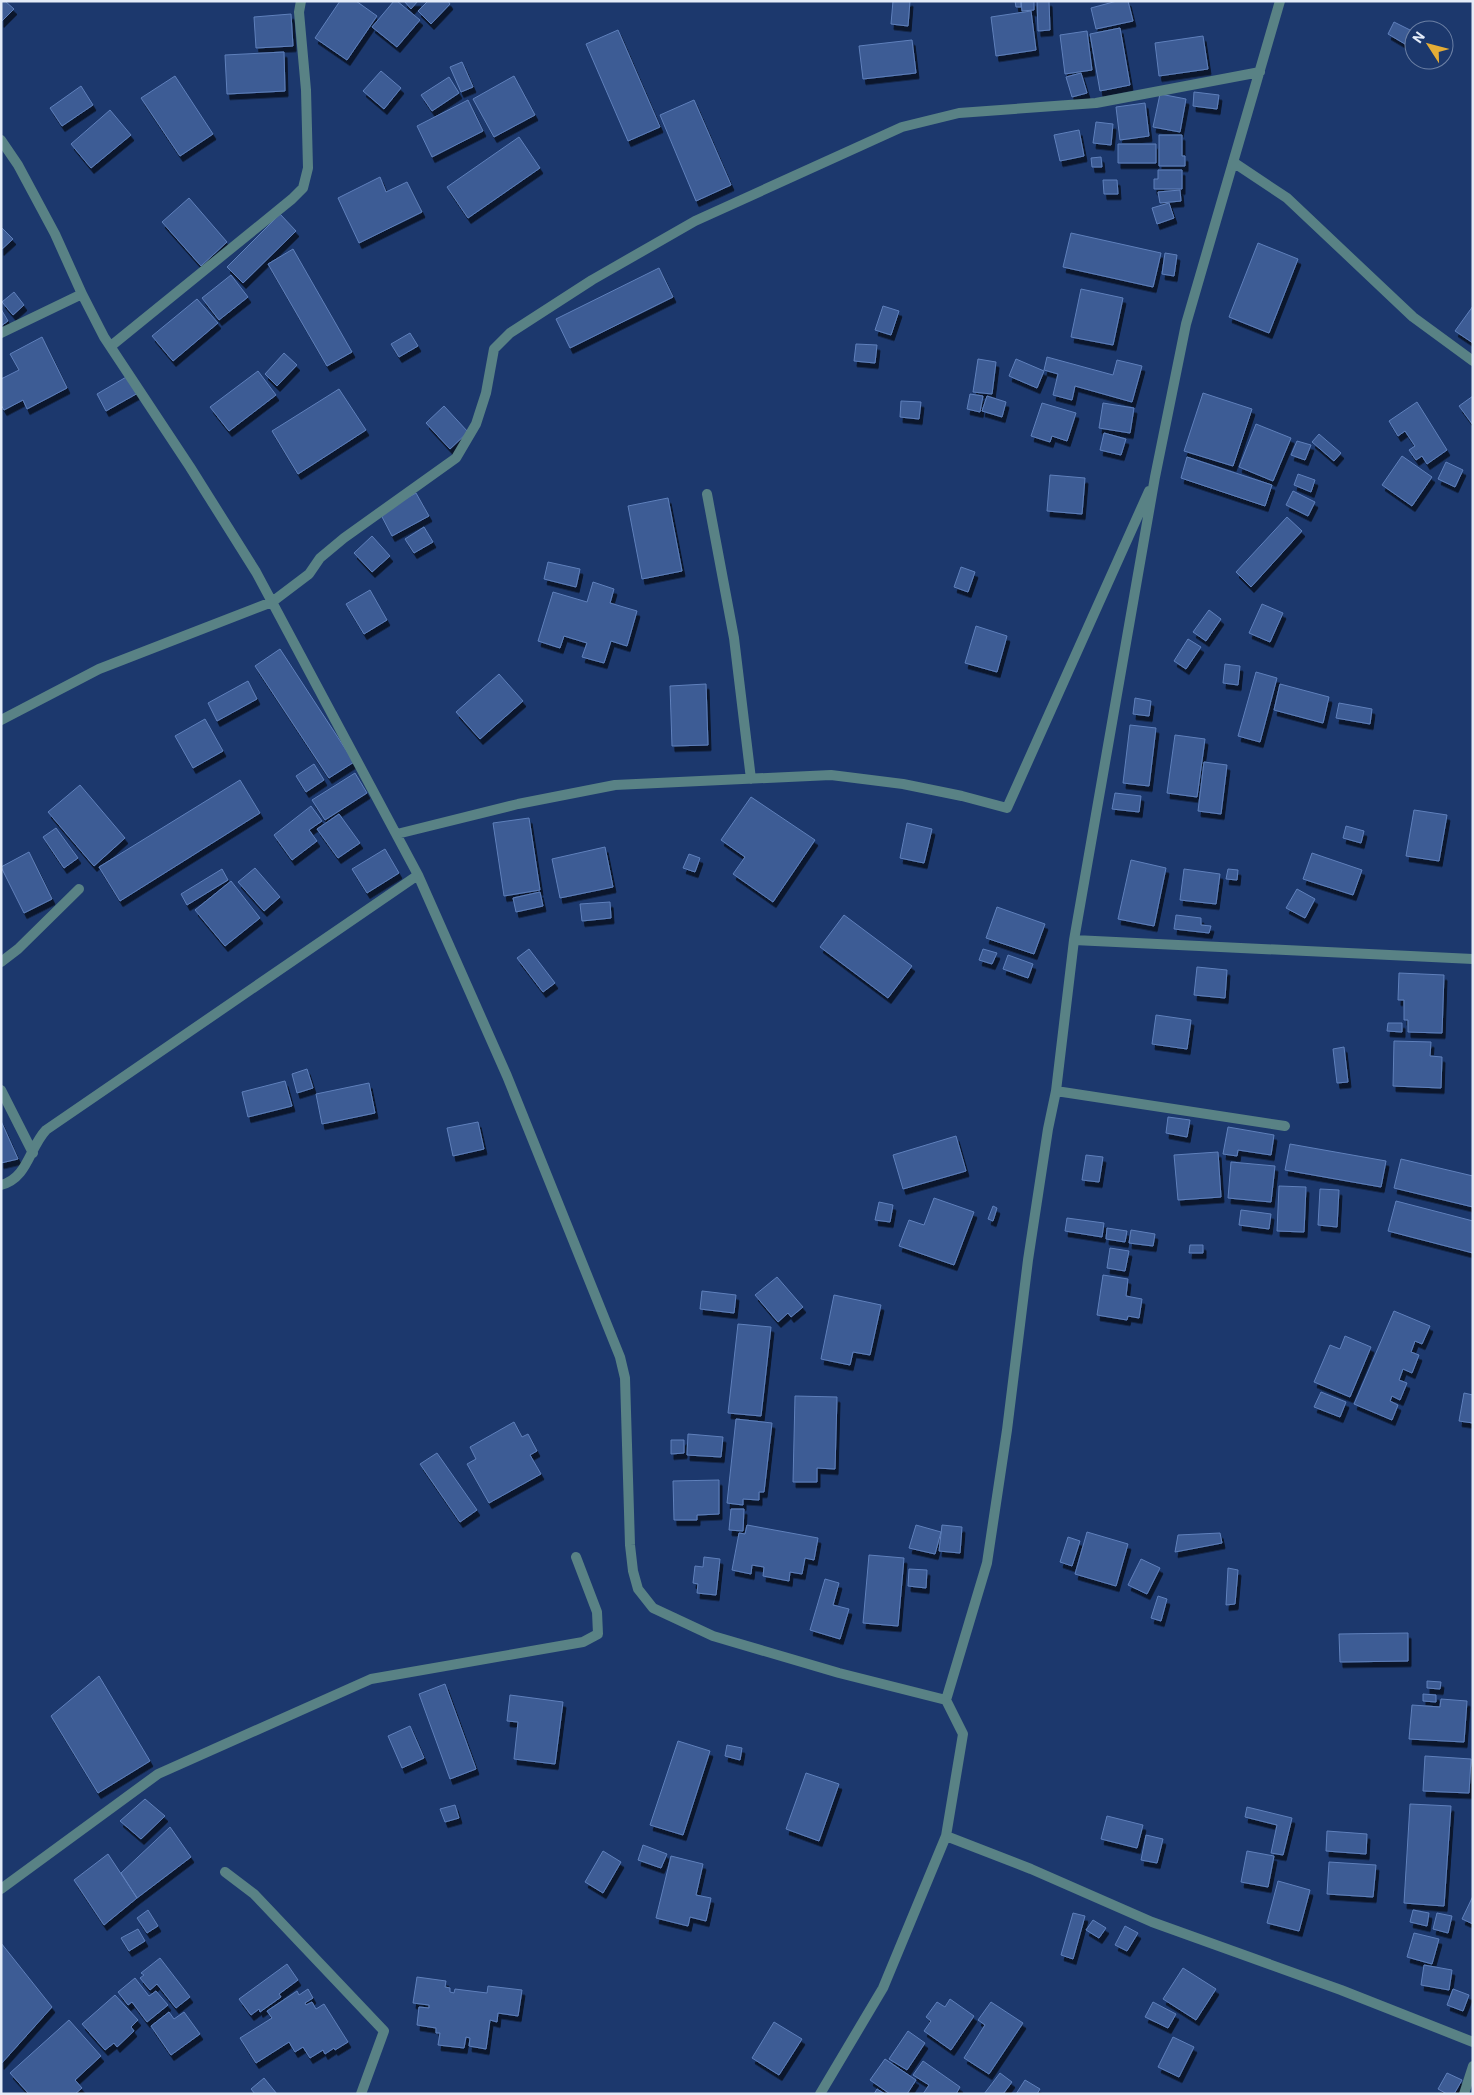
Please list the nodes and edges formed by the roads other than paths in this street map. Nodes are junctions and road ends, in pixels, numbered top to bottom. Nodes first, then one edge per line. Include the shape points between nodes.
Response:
1 (301, 1) edge
2 (1280, 1) edge
3 (1260, 72) junction
4 (1, 140) edge
5 (1233, 162) junction
6 (82, 294) junction
7 (1, 333) edge
8 (110, 346) junction
9 (1473, 361) edge
10 (1156, 477) junction
11 (707, 494) dead end
12 (272, 602) junction
13 (1, 720) edge
14 (751, 779) junction
15 (396, 834) junction
16 (418, 875) junction
17 (79, 889) dead end
18 (1074, 940) junction
19 (1473, 959) edge
20 (1, 962) edge
21 (1, 1090) edge
22 (1056, 1091) junction
23 (1285, 1126) dead end
24 (33, 1153) junction
25 (1, 1185) edge
26 (576, 1557) dead end
27 (946, 1700) junction
28 (946, 1836) junction
29 (225, 1872) dead end
30 (1, 1889) edge
31 (1473, 2042) edge
32 (1473, 2066) edge
33 (361, 2094) edge
34 (820, 2094) edge
35 (1464, 2094) edge

1 - 8 street via 308,168 303,188
2 - 3 street
3 - 5 street
3 - 12 street via 1096,102 959,114 902,127 695,221 592,280 510,333 494,349 476,424 456,458 344,538 320,558 309,574
4 - 6 street via 18,164
5 - 9 street via 1287,198 1413,317
5 - 10 street via 1186,324
6 - 7 street
6 - 8 street
8 - 12 street via 190,467
10 - 14 street via 1007,808 903,784 840,776
10 - 18 street
11 - 14 street via 734,638
12 - 13 street via 99,669
12 - 15 street
14 - 15 street via 615,784
15 - 16 street
16 - 24 street via 46,1130 35,1144
16 - 27 street via 507,1076 620,1357 626,1392 630,1545 638,1589 653,1608 713,1636
17 - 20 street
18 - 19 street
18 - 22 street
21 - 24 street
22 - 23 street
22 - 27 street via 1031,1241 1008,1430 987,1563
24 - 25 street via 17,1177
26 - 30 street via 597,1612 598,1634 583,1642 371,1679 158,1774
27 - 28 street via 963,1734
28 - 31 street via 1152,1922
28 - 34 street via 883,1988
29 - 33 street via 254,1894 384,2031
32 - 35 street

